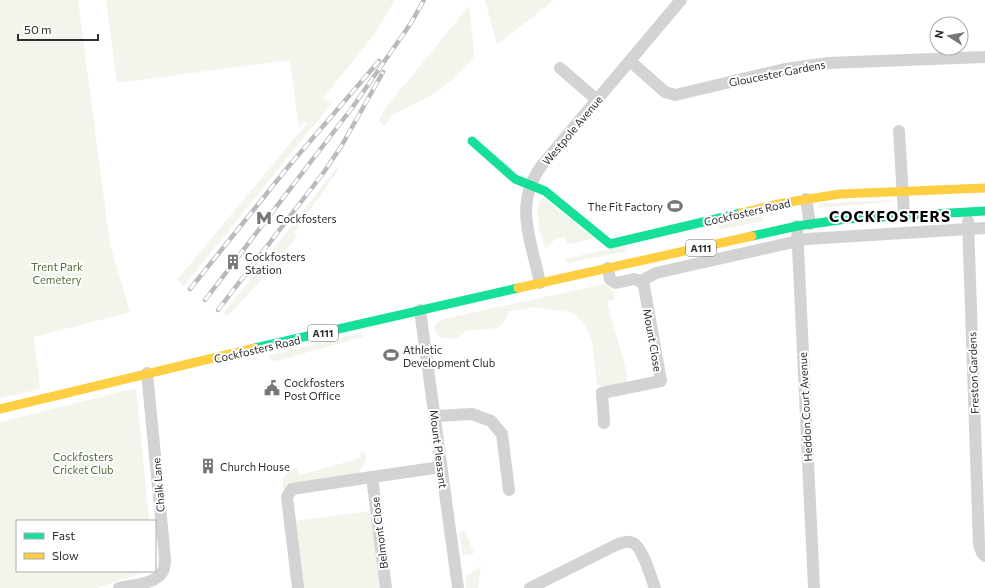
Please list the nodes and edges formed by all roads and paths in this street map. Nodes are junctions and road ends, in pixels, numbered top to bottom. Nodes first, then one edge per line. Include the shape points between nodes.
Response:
1 (674, 2) edge
2 (985, 57) edge
3 (630, 61) junction
4 (560, 68) dead end
5 (597, 100) junction
6 (899, 131) dead end
7 (472, 141) dead end
8 (530, 185) junction
9 (985, 188) edge
10 (902, 191) junction
11 (806, 199) junction
12 (985, 211) edge
13 (968, 212) junction
14 (904, 216) junction
15 (810, 224) junction
16 (797, 226) junction
17 (985, 228) edge
18 (968, 229) junction
19 (798, 241) junction
20 (608, 268) junction
21 (641, 281) junction
22 (540, 283) junction
23 (420, 310) junction
24 (147, 374) junction
25 (0, 409) edge
26 (435, 416) junction
27 (604, 423) dead end
28 (440, 467) junction
29 (372, 477) junction
30 (510, 490) dead end
31 (985, 556) edge
32 (119, 588) edge
33 (298, 588) edge
34 (386, 588) edge
35 (458, 588) edge
36 (530, 588) edge
37 (654, 588) edge
38 (814, 588) edge

1 - 3 street, Westpole Avenue
2 - 3 street, Gloucester Gardens via 828,63 675,95 665,92
3 - 5 street, Westpole Avenue
4 - 5 street
5 - 8 street, Westpole Avenue via 542,165
6 - 10 street
7 - 8 main road via 515,180
8 - 11 main road, Cockfosters Road via 545,191 610,244
8 - 22 street, Westpole Avenue via 526,199 526,218
9 - 10 main road, Cockfosters Road
10 - 11 main road, Cockfosters Road via 840,194
10 - 14 street
11 - 15 street
12 - 13 main road, Cockfosters Road / A111
13 - 14 main road, Cockfosters Road / A111
13 - 18 street, Freston Gardens
14 - 15 main road, Cockfosters Road / A111
15 - 16 main road, Cockfosters Road / A111
16 - 19 street, Heddon Court Avenue
16 - 20 main road, Cockfosters Road / A111
17 - 18 street
18 - 19 street
18 - 31 street, Freston Gardens via 979,545
19 - 21 street via 656,273
19 - 38 street, Heddon Court Avenue
20 - 21 street via 610,279 616,283 634,279
20 - 22 main road, Cockfosters Road / A111
21 - 27 street, Mount Close via 661,381 602,392
22 - 23 main road, Cockfosters Road / A111
23 - 24 main road, Cockfosters Road / A111
23 - 26 street, Mount Pleasant
24 - 25 main road, Cockfosters Road / A111
24 - 32 street, Chalk Lane via 164,546 164,570 154,580
26 - 28 street, Mount Pleasant
26 - 30 street via 472,414 491,421 502,434
28 - 29 street
28 - 35 street, Mount Pleasant
29 - 33 street via 292,489 287,497
29 - 34 street, Belmont Close
36 - 37 street via 618,544 630,542 641,552

